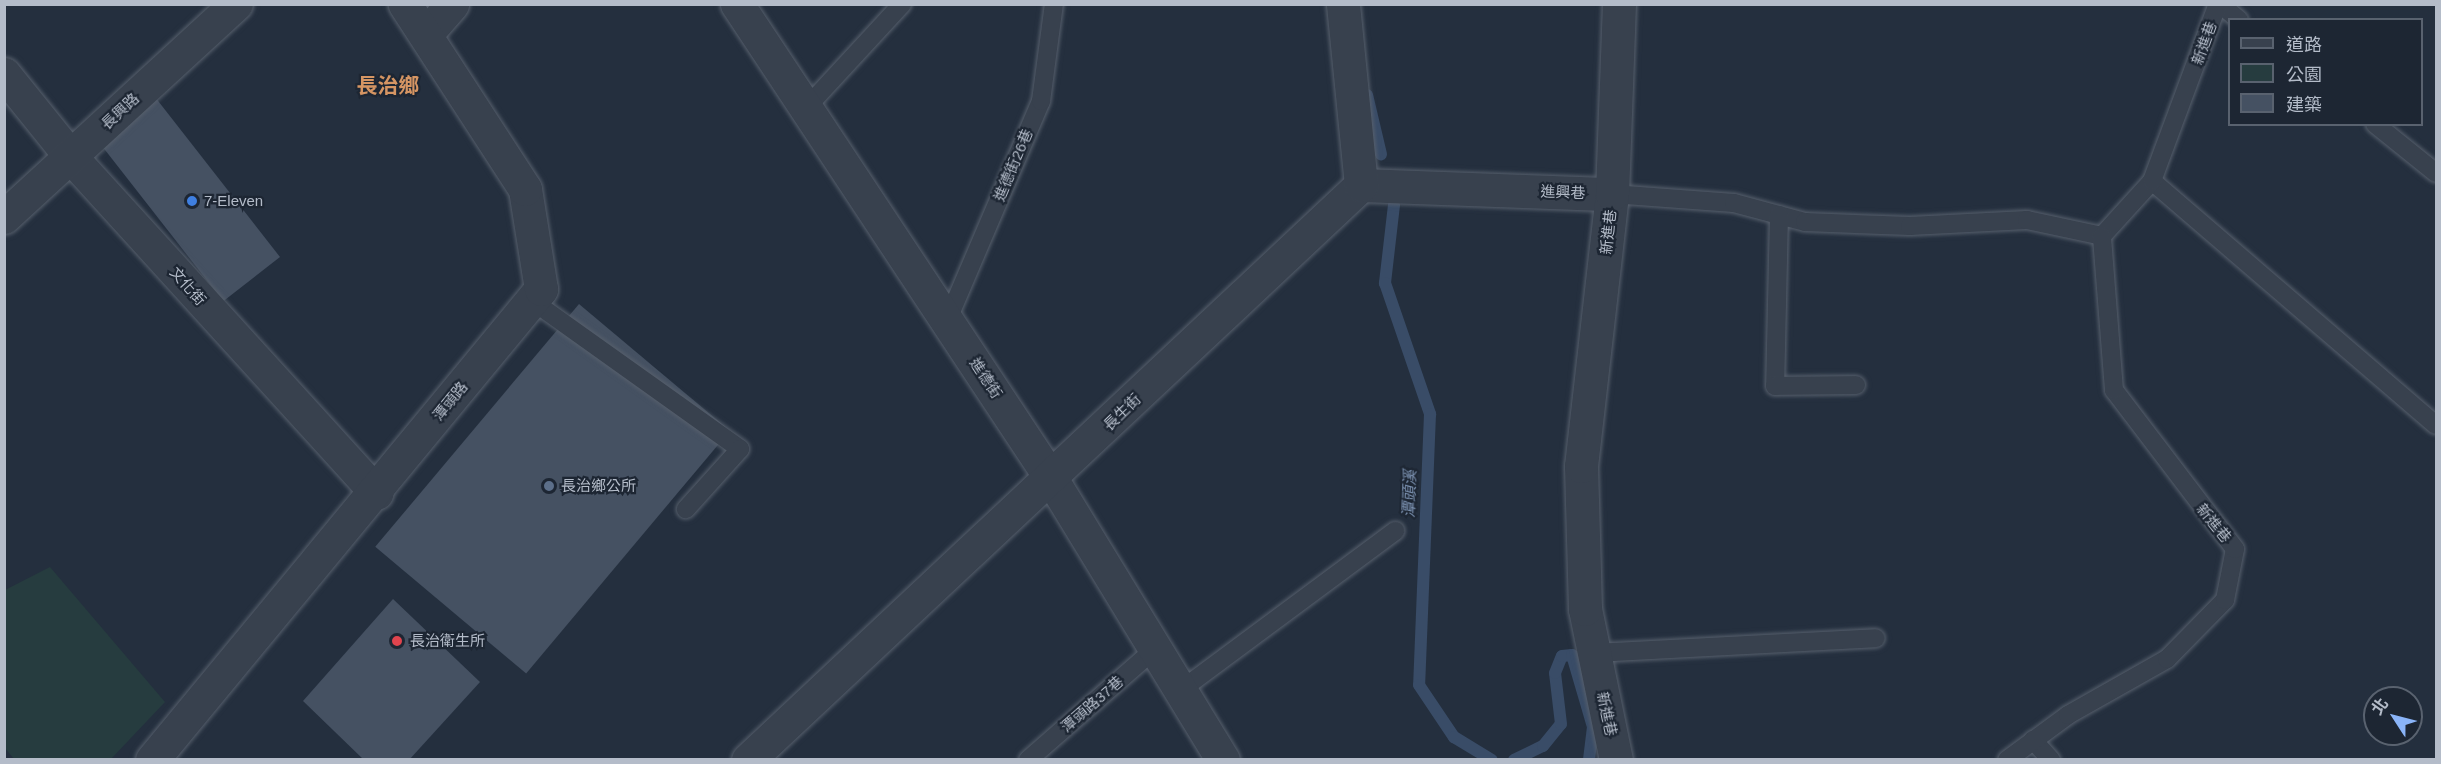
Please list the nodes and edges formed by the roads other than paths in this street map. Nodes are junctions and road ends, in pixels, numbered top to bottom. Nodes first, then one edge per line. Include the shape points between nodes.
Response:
1 (236, 4) edge
2 (405, 4) edge
3 (452, 4) edge
4 (737, 4) edge
5 (902, 4) edge
6 (1054, 4) edge
7 (1342, 4) edge
8 (1619, 4) edge
9 (2219, 4) edge
10 (2237, 18) edge
11 (426, 34) junction
12 (4, 74) edge
13 (806, 108) junction
14 (2377, 126) edge
15 (71, 157) junction
16 (2436, 173) edge
17 (2152, 181) junction
18 (1360, 184) junction
19 (1612, 194) junction
20 (1779, 214) junction
21 (4, 217) edge
22 (2102, 236) junction
23 (534, 302) junction
24 (948, 320) junction
25 (1857, 385) dead end
26 (2436, 424) edge
27 (1052, 480) junction
28 (376, 493) junction
29 (686, 509) dead end
30 (1395, 531) dead end
31 (1876, 638) dead end
32 (1155, 649) junction
33 (1594, 652) junction
34 (1181, 690) junction
35 (2033, 740) junction
36 (152, 759) edge
37 (748, 759) edge
38 (1028, 759) edge
39 (1224, 759) edge
40 (1616, 759) edge
41 (2007, 759) edge
42 (2051, 759) edge

1 - 15 street, 長興路
2 - 11 street, 潭頭路
3 - 11 street
4 - 13 street, 進德街
5 - 13 lane
6 - 24 lane, 進德街26巷 via 1041,101
7 - 18 street
8 - 19 street
9 - 10 lane
9 - 17 lane, 新進巷
11 - 23 street, 潭頭路 via 525,189 539,256 541,289
12 - 15 street, 文化街
13 - 24 street, 進德街
14 - 16 lane
15 - 21 street, 長興路
15 - 28 street, 文化街
17 - 22 lane, 新進巷
17 - 26 lane
18 - 19 street, 進興巷
18 - 27 street, 長生街
19 - 20 lane, 新進巷 via 1734,202
19 - 33 street, 新進巷 via 1581,466 1585,609
20 - 22 lane, 新進巷 via 1805,222 1910,226 2027,220
20 - 25 lane via 1774,386
22 - 35 lane, 新進巷 via 2114,390 2235,549 2225,600 2168,659
23 - 28 street, 潭頭路
23 - 29 lane via 740,449
24 - 27 street, 進德街
27 - 32 street, 進德街
27 - 37 street, 長生街
28 - 36 street, 潭頭路
30 - 34 lane
31 - 33 lane
32 - 34 street, 進德街
32 - 38 lane, 潭頭路37巷
33 - 40 street, 新進巷
34 - 39 street, 進德街
35 - 41 lane, 新進巷
35 - 42 lane

